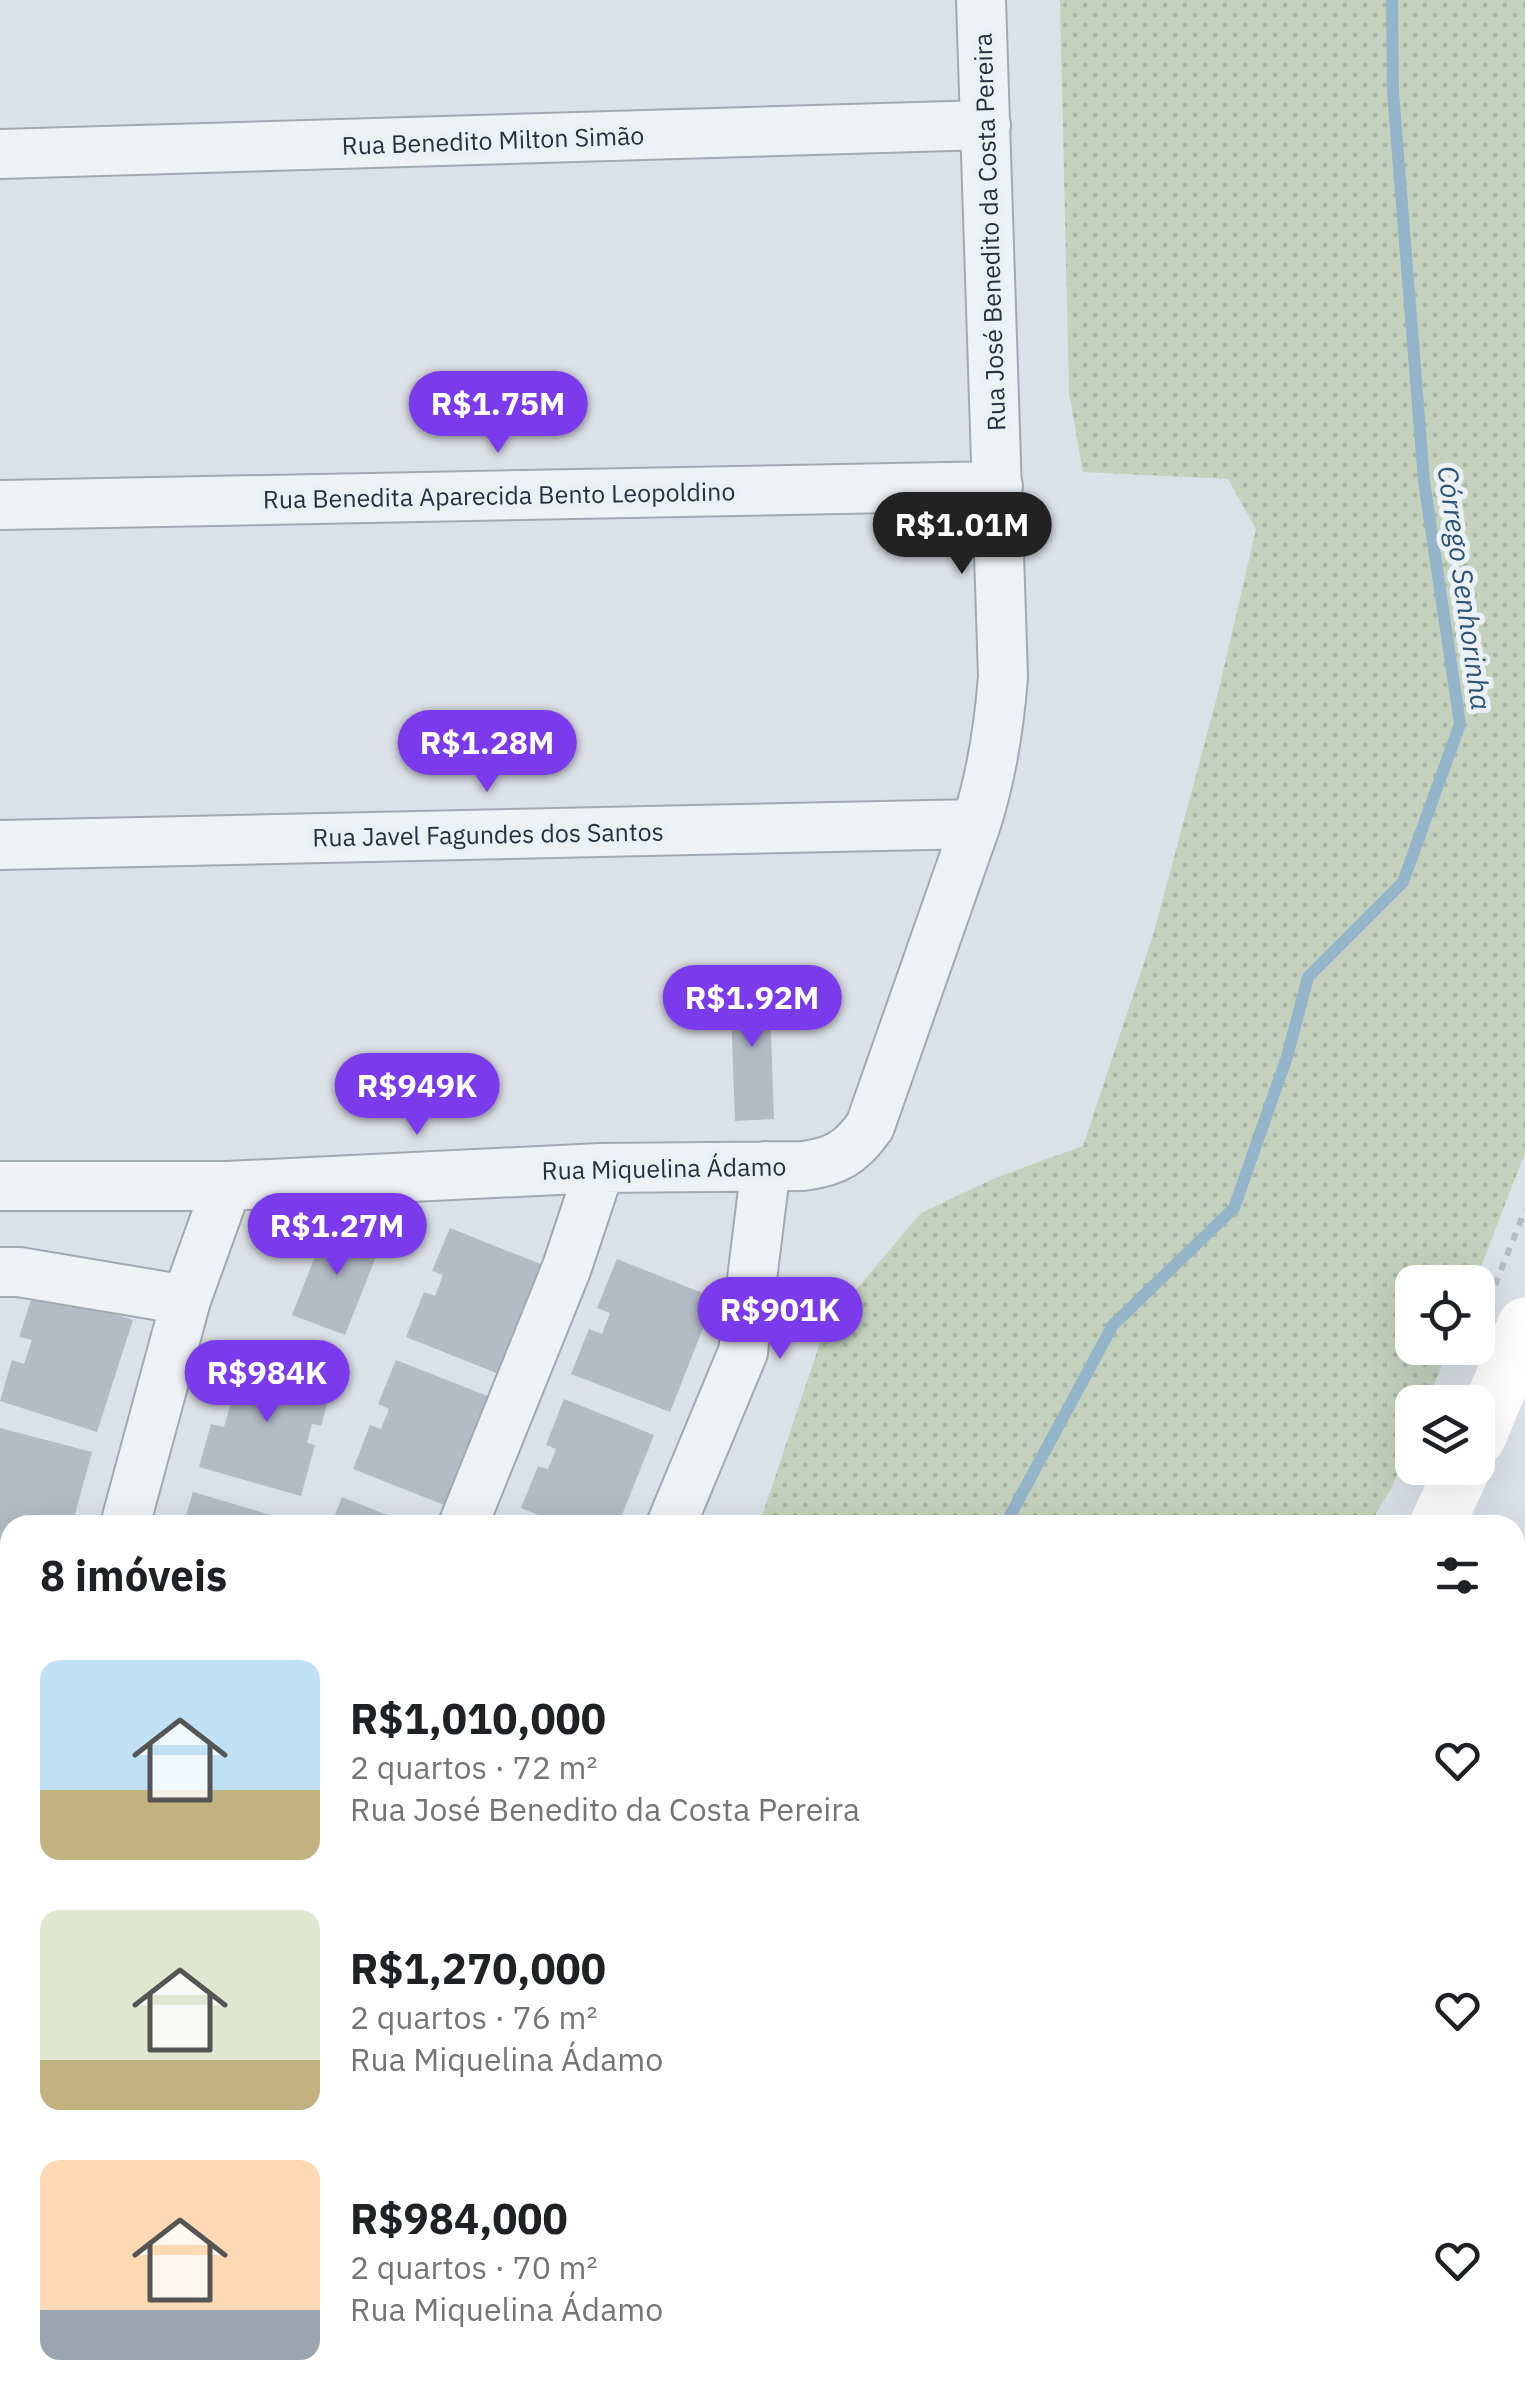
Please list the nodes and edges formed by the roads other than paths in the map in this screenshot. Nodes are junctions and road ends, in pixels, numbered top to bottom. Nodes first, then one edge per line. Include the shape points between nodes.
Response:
1 (981, 0) edge
2 (986, 125) junction
3 (0, 154) edge
4 (998, 486) junction
5 (0, 505) edge
6 (976, 824) junction
7 (0, 845) edge
8 (848, 1154) joint
9 (766, 1166) junction
10 (600, 1168) junction
11 (0, 1186) edge
12 (227, 1186) junction
13 (0, 1272) edge
14 (186, 1300) junction
15 (1508, 1310) edge
16 (1490, 1385) edge
17 (1457, 1485) edge
18 (1472, 1485) edge
19 (127, 1515) edge
20 (467, 1515) edge
21 (675, 1515) edge
22 (1441, 1515) edge
23 (1469, 1515) edge

1 - 2 street, Rua José Benedito da Costa Pereira
2 - 3 street, Rua Benedito Milton Simão
2 - 4 street, Rua José Benedito da Costa Pereira
4 - 5 street, Rua Benedita Aparecida Bento Leopoldino
4 - 6 street, Rua José Benedito da Costa Pereira via 1004,677 997,744
6 - 7 street, Rua Javel Fagundes dos Santos
6 - 8 street, Rua José Benedito da Costa Pereira via 870,1126
8 - 9 street, Rua Miquelina Ádamo via 826,1163
9 - 10 street, Rua Miquelina Ádamo
9 - 21 street via 743,1352
10 - 12 street, Rua Miquelina Ádamo
10 - 20 street
11 - 12 street, Rua Miquelina Ádamo
12 - 14 street
13 - 14 street
14 - 19 street
15 - 16 street
17 - 22 street
18 - 23 street

